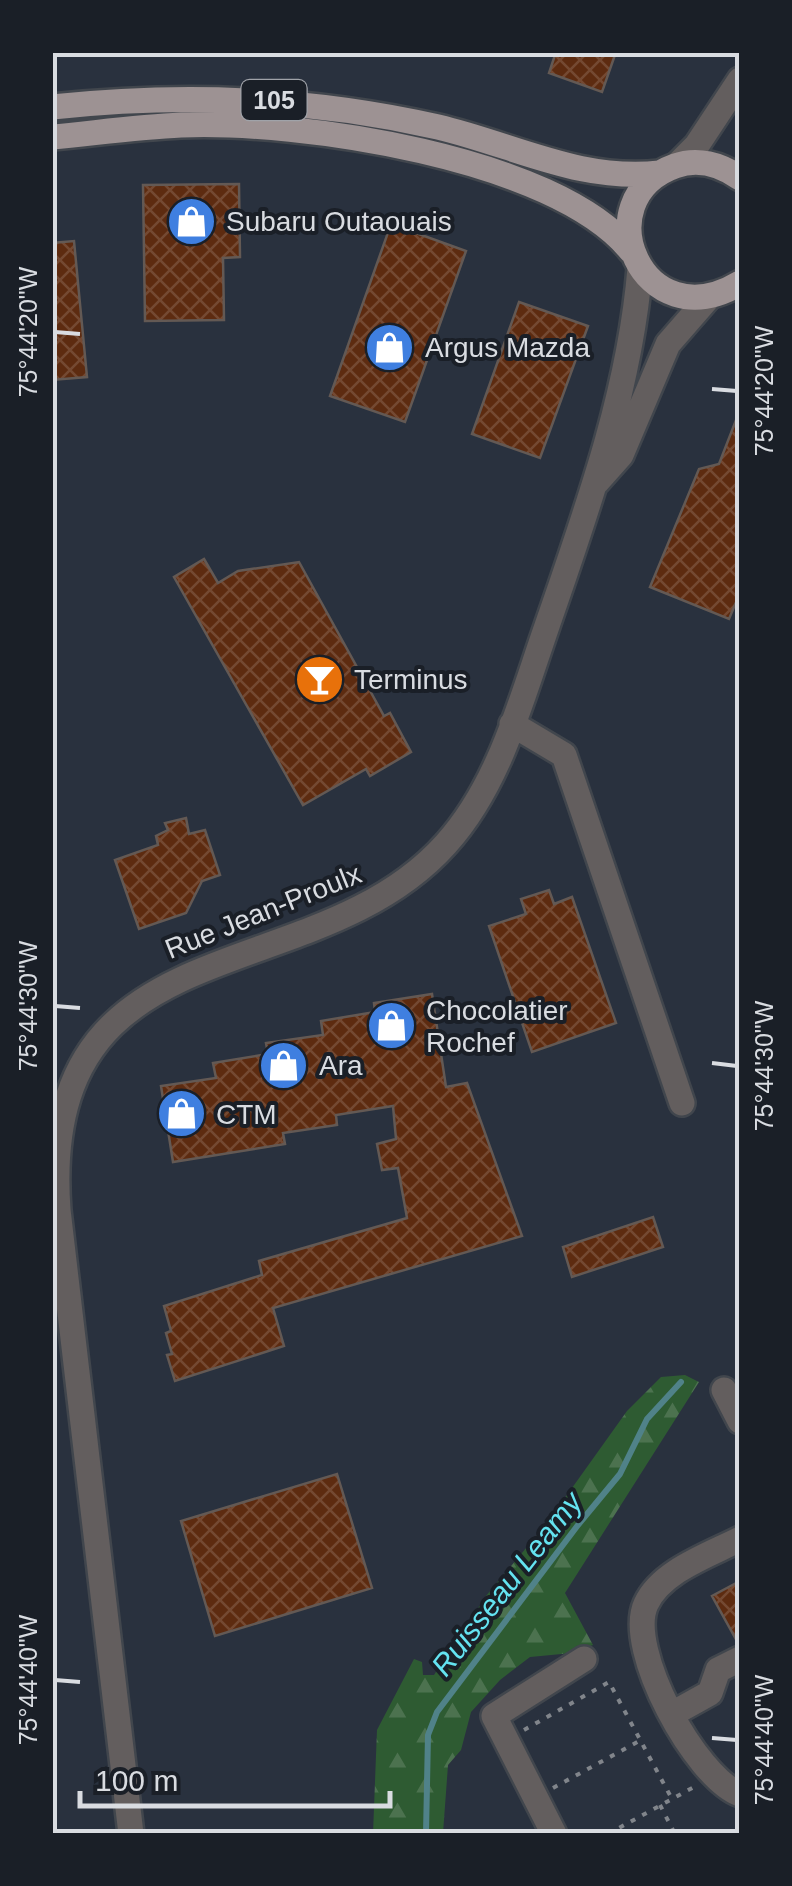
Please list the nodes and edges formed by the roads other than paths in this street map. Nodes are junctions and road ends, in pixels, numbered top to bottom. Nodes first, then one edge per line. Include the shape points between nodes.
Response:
1 (740, 80) edge
2 (52, 107) edge
3 (52, 137) edge
4 (668, 169) junction
5 (740, 178) edge
6 (636, 260) junction
7 (728, 292) edge
8 (597, 482) junction
9 (512, 724) junction
10 (682, 1102) dead end
11 (58, 1281) edge
12 (724, 1390) dead end
13 (740, 1421) edge
14 (740, 1539) edge
15 (584, 1659) dead end
16 (740, 1659) edge
17 (674, 1714) junction
18 (740, 1794) edge
19 (131, 1834) edge
20 (554, 1834) edge

1 - 4 street via 697,145
2 - 4 main road, 105 via 181,96 278,101 437,127 603,176
3 - 6 main road, 105 via 238,126 420,152 564,198 603,220
4 - 5 main road, 105 via 712,164
4 - 6 main road via 632,207 628,229
6 - 7 main road, 105 via 650,280 677,296
6 - 8 street, Rue Jean-Proulx via 628,358
7 - 8 street, Rue Jean-Proulx via 668,344 622,455
8 - 9 street, Rue Jean-Proulx
9 - 10 street via 564,756
9 - 11 street, Rue Jean-Proulx via 481,796 447,843 412,875 354,910 181,976 134,1006 100,1040 75,1081 58,1146
11 - 19 street, Rue Jean-Proulx
12 - 13 street
14 - 17 street via 666,1579 642,1613 644,1654
15 - 20 street via 494,1716
16 - 17 street via 718,1670 710,1693
17 - 18 street via 709,1775

